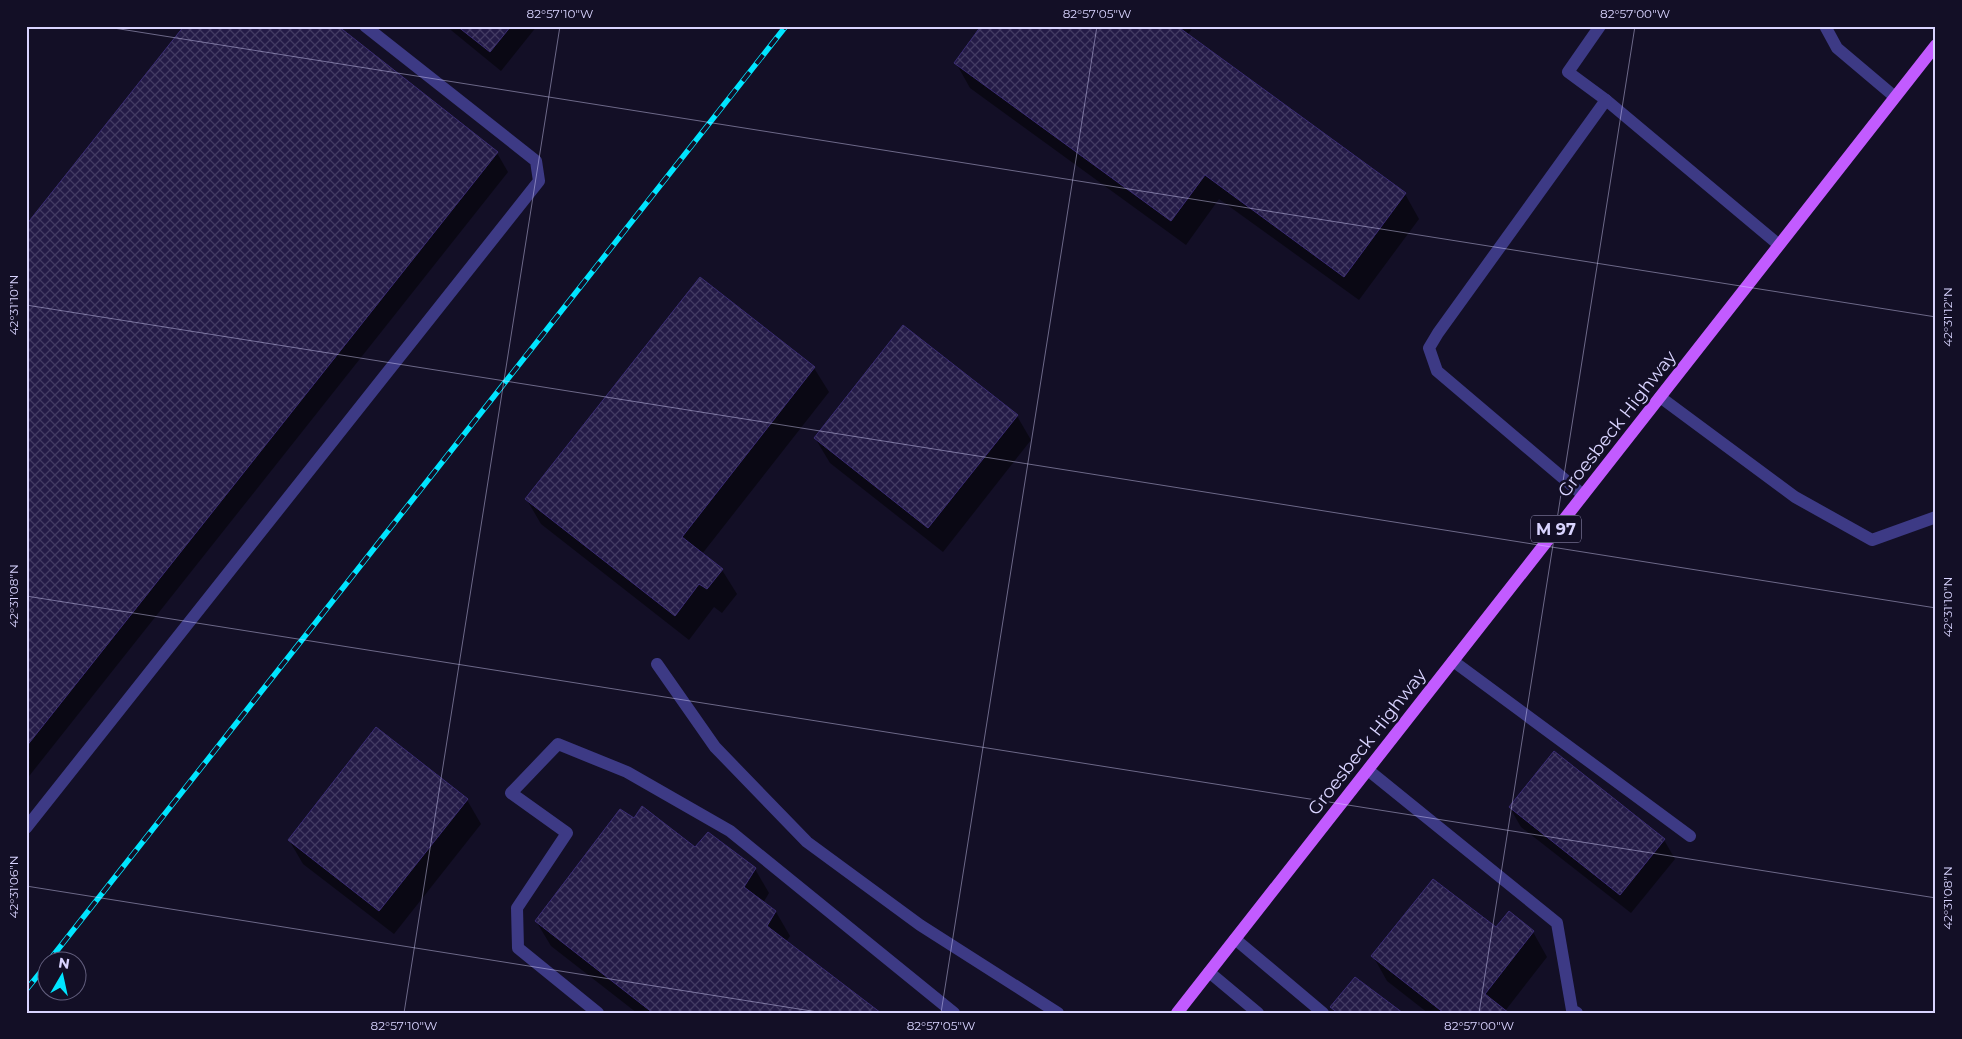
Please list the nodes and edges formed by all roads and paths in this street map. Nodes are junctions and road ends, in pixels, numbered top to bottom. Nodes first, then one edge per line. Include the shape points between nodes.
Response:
1 (364, 26) edge
2 (1600, 26) edge
3 (1825, 26) edge
4 (1936, 45) edge
5 (1895, 96) junction
6 (1606, 100) junction
7 (1779, 244) junction
8 (1660, 397) junction
9 (1583, 495) junction
10 (1936, 517) edge
11 (1453, 661) junction
12 (657, 664) dead end
13 (1368, 770) junction
14 (26, 828) edge
15 (1690, 836) dead end
16 (1235, 939) junction
17 (1210, 972) junction
18 (598, 1013) edge
19 (954, 1013) edge
20 (1058, 1013) edge
21 (1178, 1013) edge
22 (1258, 1013) edge
23 (1323, 1013) edge
24 (1577, 1013) edge

1 - 14 lane via 536,161 539,181
2 - 6 lane via 1568,72
3 - 5 lane via 1837,48
4 - 5 main road, Groesbeck Highway / M 97
5 - 7 main road, Groesbeck Highway / M 97
6 - 7 lane
6 - 9 lane via 1429,348 1437,371
7 - 8 main road, Groesbeck Highway / M 97
8 - 9 main road, Groesbeck Highway / M 97
8 - 10 lane via 1795,497 1872,540
9 - 11 main road, Groesbeck Highway / M 97
11 - 13 main road, Groesbeck Highway / M 97
11 - 15 lane
12 - 20 lane via 715,747 807,842 920,926
13 - 16 main road, Groesbeck Highway / M 97
13 - 24 lane via 1556,923 1572,1010
16 - 17 main road, Groesbeck Highway / M 97
16 - 23 lane
17 - 21 main road, Groesbeck Highway / M 97
17 - 22 lane
18 - 19 lane via 518,948 517,908 567,833 512,793 558,744 627,772 730,830

